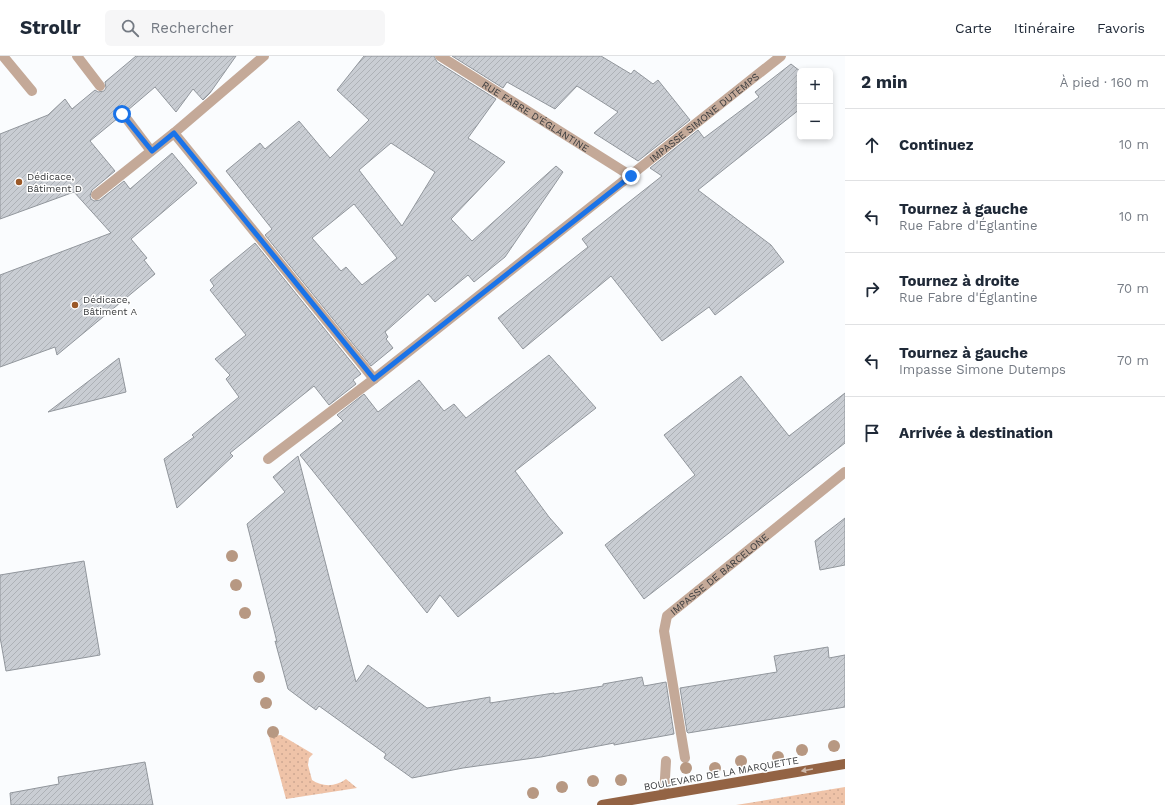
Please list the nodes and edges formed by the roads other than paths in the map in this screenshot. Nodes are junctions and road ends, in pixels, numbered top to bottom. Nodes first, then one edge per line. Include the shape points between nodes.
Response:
1 (3, 56) edge
2 (77, 56) edge
3 (264, 56) edge
4 (440, 56) edge
5 (781, 56) edge
6 (100, 86) dead end
7 (32, 91) dead end
8 (122, 114) dead end
9 (174, 133) junction
10 (152, 151) junction
11 (631, 176) junction
12 (96, 195) dead end
13 (374, 379) junction
14 (268, 459) dead end
15 (845, 472) edge
16 (686, 758) dead end
17 (666, 761) dead end
18 (845, 764) edge
19 (664, 795) junction
20 (602, 805) edge

1 - 7 street
2 - 6 street
3 - 9 street
4 - 11 street, RUE FABRE D'ÉGLANTINE
5 - 11 street, IMPASSE SIMONE DUTEMPS
8 - 10 street
9 - 10 street
9 - 13 street
10 - 12 street
11 - 13 street, IMPASSE SIMONE DUTEMPS
13 - 14 street, IMPASSE SIMONE DUTEMPS
15 - 16 street, IMPASSE DE BARCELONE via 667,616 664,631
17 - 19 street
18 -> 19 main road, BOULEVARD DE LA MARQUETTE
19 - 20 main road, BOULEVARD DE LA MARQUETTE

